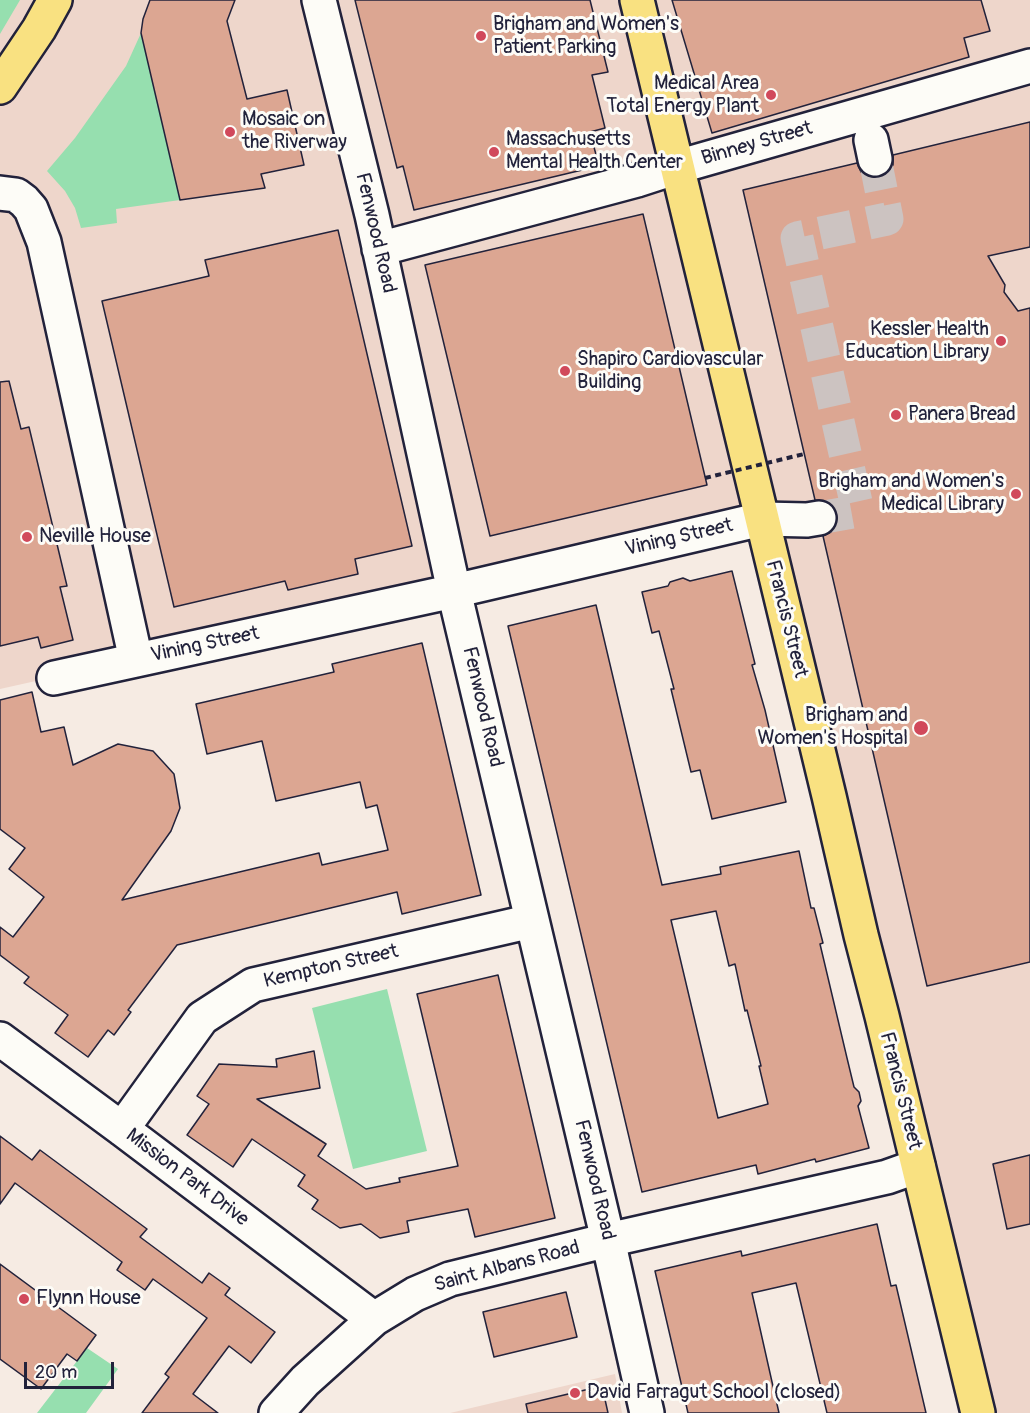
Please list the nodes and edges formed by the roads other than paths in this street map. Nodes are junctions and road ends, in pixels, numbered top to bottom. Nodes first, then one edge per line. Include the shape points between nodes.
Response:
1 (55, 0) edge
2 (320, 0) edge
3 (637, 0) edge
4 (1030, 66) edge
5 (0, 87) edge
6 (676, 167) junction
7 (0, 193) edge
8 (380, 249) junction
9 (819, 518) tunnel mouth
10 (762, 519) junction
11 (454, 591) junction
12 (136, 660) junction
13 (54, 678) dead end
14 (532, 921) junction
15 (0, 1039) edge
16 (122, 1129) junction
17 (918, 1166) junction
18 (608, 1240) junction
19 (374, 1319) junction
20 (276, 1413) edge
21 (647, 1413) edge
22 (978, 1413) edge

1 - 5 main road
2 - 8 street, Fenwood Road
3 - 6 main road, Francis Street
4 - 6 street, Binney Street
6 - 8 street, Binney Street
6 - 10 main road, Francis Street
7 - 12 street, Vining Street via 20,197 31,209 44,242
8 - 11 street, Fenwood Road
9 - 10 street, Vining Street
10 - 11 street, Vining Street
10 - 17 main road, Francis Street
11 - 12 street, Vining Street
11 - 14 street, Fenwood Road
12 - 13 street
14 - 16 street, Kempton Street via 253,985 202,1018
14 - 18 street, Fenwood Road
15 - 16 street, Mission Park Drive
16 - 19 street, Mission Park Drive
17 - 18 street, Saint Albans Road via 887,1177
17 - 22 main road, Francis Street
18 - 19 street, Saint Albans Road via 450,1279 415,1294
18 - 21 street, Fenwood Road
19 - 20 street, Saint Albans Road via 305,1381

